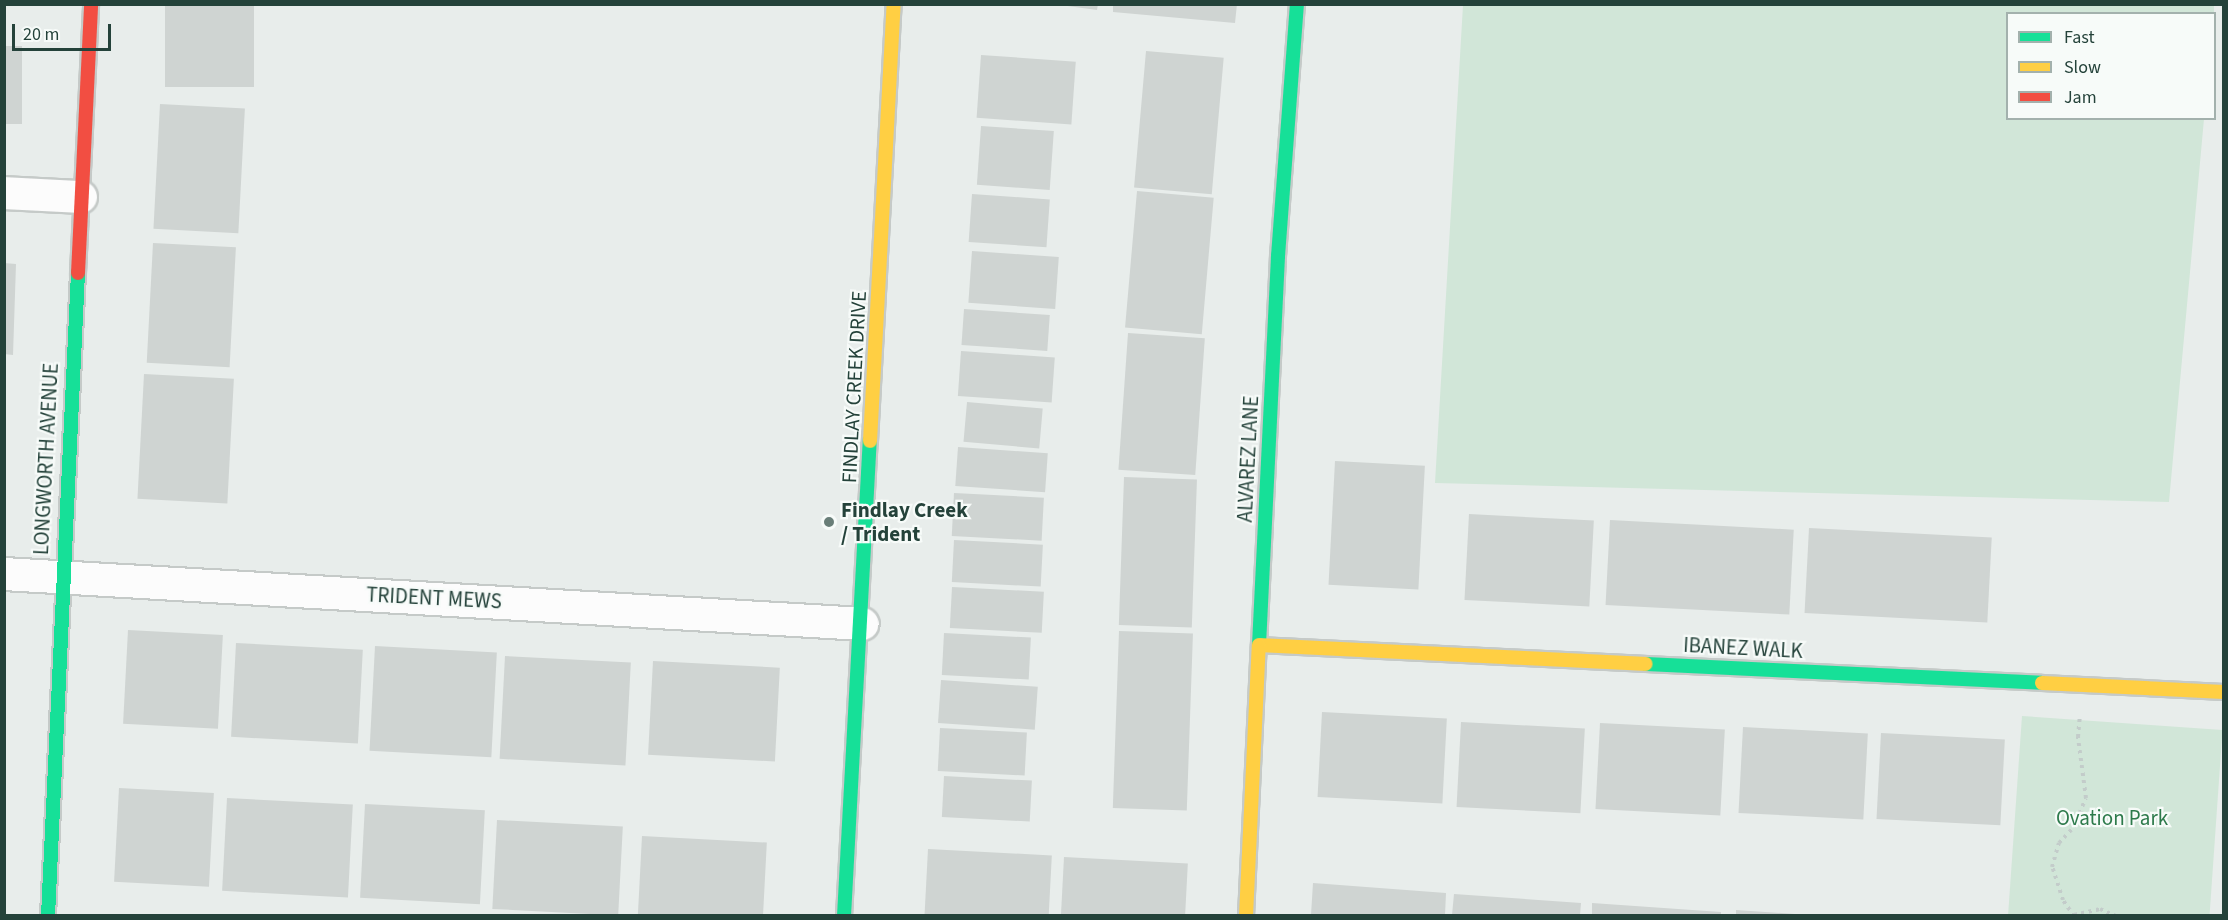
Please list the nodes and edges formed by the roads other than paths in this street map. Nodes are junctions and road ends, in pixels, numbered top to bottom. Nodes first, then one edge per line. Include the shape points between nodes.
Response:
1 (91, 4) edge
2 (894, 4) edge
3 (1297, 4) edge
4 (4, 193) edge
5 (81, 197) junction
6 (4, 574) edge
7 (61, 576) junction
8 (863, 624) junction
9 (1260, 645) junction
10 (2223, 692) edge
11 (48, 915) edge
12 (844, 915) edge
13 (1246, 915) edge

1 - 5 street, LONGWORTH AVENUE
2 - 8 street, FINDLAY CREEK DRIVE
3 - 9 street, ALVAREZ LANE via 1278,256
4 - 5 street
5 - 7 street, LONGWORTH AVENUE
6 - 7 street, TRIDENT MEWS
7 - 8 street, TRIDENT MEWS
7 - 11 street, LONGWORTH AVENUE
8 - 12 street, FINDLAY CREEK DRIVE
9 - 10 street, IBANEZ WALK
9 - 13 street, ALVAREZ LANE

